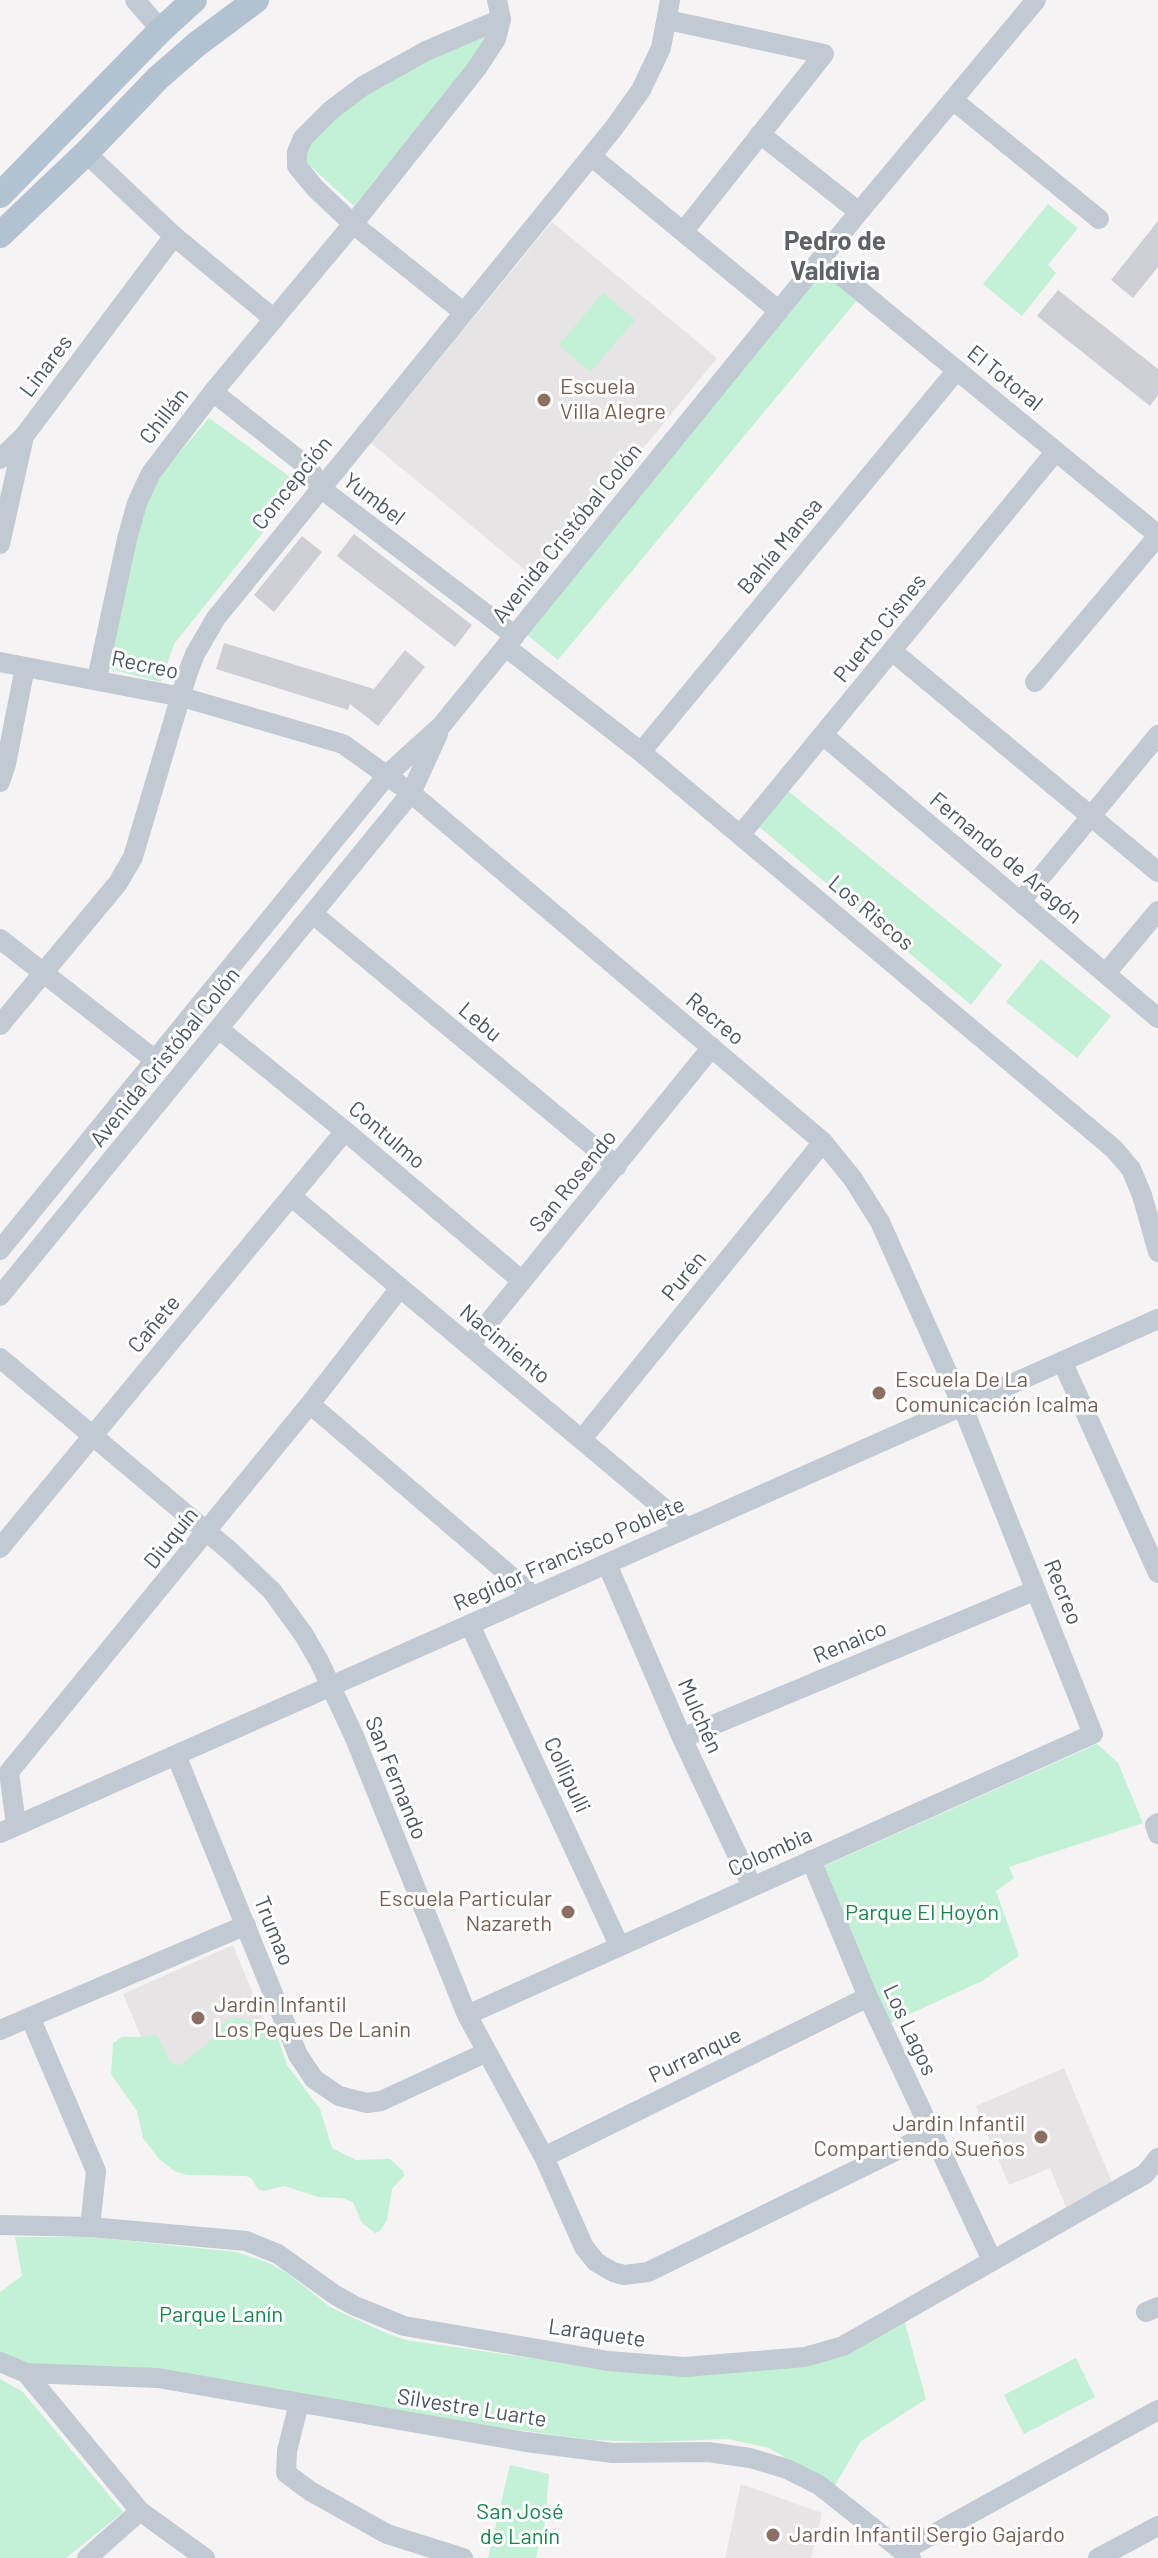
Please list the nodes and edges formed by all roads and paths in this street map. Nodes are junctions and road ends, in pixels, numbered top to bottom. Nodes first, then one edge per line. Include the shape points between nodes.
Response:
1 (135, 0) edge
2 (194, 0) edge
3 (1036, 0) edge
4 (246, 7) edge
5 (499, 10) edge
6 (669, 10) edge
7 (161, 30) junction
8 (953, 100) junction
9 (760, 134) junction
10 (86, 153) junction
11 (591, 156) junction
12 (0, 195) edge
13 (859, 212) junction
14 (1099, 219) dead end
15 (353, 224) junction
16 (683, 232) junction
17 (0, 235) edge
18 (174, 236) junction
19 (821, 259) junction
20 (779, 311) junction
21 (463, 312) junction
22 (274, 319) junction
23 (957, 370) junction
24 (213, 392) junction
25 (24, 436) junction
26 (1056, 451) junction
27 (0, 459) edge
28 (319, 487) junction
29 (1158, 535) edge
30 (0, 544) edge
31 (510, 641) junction
32 (892, 651) junction
33 (0, 662) edge
34 (25, 667) junction
35 (97, 679) junction
36 (1035, 682) dead end
37 (182, 697) junction
38 (441, 726) junction
39 (823, 735) junction
40 (1158, 735) edge
41 (641, 752) junction
42 (388, 774) junction
43 (0, 782) edge
44 (411, 793) junction
45 (1090, 815) junction
46 (741, 834) junction
47 (1158, 872) edge
48 (1021, 901) junction
49 (1158, 911) edge
50 (313, 914) junction
51 (0, 939) edge
52 (44, 971) junction
53 (1106, 973) junction
54 (1158, 1018) edge
55 (0, 1025) edge
56 (219, 1029) junction
57 (712, 1047) junction
58 (155, 1060) junction
59 (345, 1131) junction
60 (823, 1142) junction
61 (617, 1166) junction
62 (292, 1197) junction
63 (0, 1250) edge
64 (1158, 1252) edge
65 (522, 1281) junction
66 (399, 1289) junction
67 (0, 1296) edge
68 (1158, 1319) edge
69 (470, 1345) junction
70 (0, 1358) edge
71 (1062, 1361) junction
72 (310, 1404) junction
73 (962, 1405) junction
74 (92, 1435) junction
75 (582, 1439) junction
76 (687, 1528) junction
77 (207, 1531) junction
78 (0, 1548) edge
79 (607, 1564) junction
80 (1158, 1573) edge
81 (1036, 1590) junction
82 (534, 1596) junction
83 (470, 1625) junction
84 (332, 1687) junction
85 (1093, 1734) joint
86 (682, 1738) junction
87 (176, 1755) junction
88 (8, 1829) edge
89 (811, 1860) junction
90 (752, 1886) junction
91 (246, 1925) junction
92 (619, 1945) junction
93 (868, 1997) junction
94 (467, 2015) junction
95 (30, 2017) junction
96 (0, 2030) edge
97 (487, 2052) junction
98 (932, 2133) junction
99 (544, 2157) junction
100 (1158, 2158) edge
101 (0, 2225) edge
102 (90, 2227) junction
103 (992, 2260) junction
104 (0, 2362) edge
105 (26, 2373) junction
106 (299, 2403) junction
107 (1158, 2410) edge
108 (140, 2511) junction
109 (1158, 2526) edge
110 (907, 2554) edge
111 (87, 2558) edge
112 (205, 2558) edge
113 (463, 2558) edge
114 (1098, 2558) edge

1 - 7 street
2 - 7 main road
3 - 8 street, Avenida Cristóbal Colón
4 - 7 main road via 199,31 179,35
4 - 10 main road via 158,78
5 - 15 street, Chillán via 496,39 477,68
5 - 15 street, Chillán via 363,86 303,138 297,166
6 - 9 street via 824,54
6 - 11 street, Concepción via 661,48 641,90
7 - 12 main road
8 - 13 street, Avenida Cristóbal Colón
8 - 14 street
9 - 13 street
9 - 16 street
10 - 17 main road
10 - 18 street
11 - 16 street
11 - 21 street, Concepción
13 - 19 street, Avenida Cristóbal Colón
15 - 21 street
15 - 22 street, Chillán
16 - 20 street
18 - 22 street
18 - 25 street, Linares
19 - 20 street, Avenida Cristóbal Colón
19 - 23 street, El Totoral
20 - 31 street, Avenida Cristóbal Colón
21 - 28 street, Concepción
22 - 24 street, Chillán
23 - 26 street, El Totoral
23 - 41 street, Bahía Mansa
24 - 28 street, Yumbel via 304,464
24 - 35 street, Chillán via 151,473 137,503
25 - 27 street
25 - 30 street, Linares
26 - 29 street, El Totoral
26 - 32 street, Puerto Cisnes
28 - 31 street, Yumbel
28 - 37 street, Concepción via 216,618 195,654
29 - 36 street
31 - 38 street, Avenida Cristóbal Colón
31 - 41 street, Los Riscos
32 - 39 street, Puerto Cisnes
32 - 45 street
33 - 34 street, Recreo
34 - 35 street, Recreo
34 - 43 street
35 - 37 street, Recreo
37 - 42 street, Recreo via 343,744
37 - 52 street, Concepción via 133,857 118,883
38 - 42 street, Avenida Cristóbal Colón
38 - 44 street, Avenida Cristóbal Colón
39 - 46 street, Puerto Cisnes
39 - 48 street, Fernando de Aragón
40 - 45 street
41 - 46 street, Los Riscos
42 - 44 street, Recreo
42 - 58 street, Avenida Cristóbal Colón
44 - 50 street, Avenida Cristóbal Colón
44 - 57 street, Recreo
45 - 47 street
45 - 48 street
46 - 64 street, Los Riscos via 1114,1149 1131,1169
48 - 53 street, Fernando de Aragón
49 - 53 street
50 - 56 street, Avenida Cristóbal Colón
50 - 61 street, Lebu
51 - 52 street
52 - 55 street, Concepción
52 - 58 street
53 - 54 street, Fernando de Aragón
56 - 59 street, Contulmo
56 - 67 street, Avenida Cristóbal Colón
57 - 60 street, Recreo
57 - 61 street, San Rosendo
58 - 63 street, Avenida Cristóbal Colón
59 - 62 street, Cañete
59 - 65 street, Contulmo
60 - 73 street, Recreo via 880,1222
60 - 75 street, Purén
61 - 65 street, San Rosendo
62 - 66 street, Nacimiento
62 - 74 street, Cañete
65 - 69 street, San Rosendo
66 - 69 street, Nacimiento
66 - 72 street, Diuquín
68 - 71 street, Regidor Francisco Poblete
69 - 75 street, Nacimiento
70 - 74 street, San Fernando
71 - 73 street, Regidor Francisco Poblete
71 - 80 street
72 - 77 street, Diuquín
72 - 82 street
73 - 76 street, Regidor Francisco Poblete
73 - 81 street, Recreo
74 - 77 street, San Fernando
74 - 78 street, Cañete
75 - 76 street, Nacimiento
76 - 79 street, Regidor Francisco Poblete
77 - 84 street, San Fernando via 272,1591
77 - 88 street, Diuquín via 9,1772
79 - 82 street, Regidor Francisco Poblete
79 - 86 street, Mulchén
81 - 85 street, Recreo
81 - 86 street, Renaico
82 - 83 street, Regidor Francisco Poblete
83 - 84 street, Regidor Francisco Poblete
83 - 92 street, Collipulli
84 - 87 street, Regidor Francisco Poblete
84 - 94 street, San Fernando
85 - 89 street, Colombia
86 - 90 street, Mulchén
87 - 88 street, Regidor Francisco Poblete
87 - 91 street, Trumao
89 - 90 street, Colombia
89 - 93 street, Los Lagos
90 - 92 street, Colombia
91 - 95 street
91 - 97 street, Trumao via 305,2068 339,2096 381,2101
92 - 94 street, Colombia
93 - 98 street, Los Lagos
93 - 99 street, Purranque
94 - 97 street, San Fernando
95 - 96 street
95 - 102 street via 96,2171
97 - 99 street, San Fernando
98 - 99 street, San Fernando via 648,2272 624,2275 589,2255
98 - 103 street, Los Lagos
100 - 103 street, Laraquete via 1145,2174
101 - 102 street, Laraquete
102 - 103 street, Laraquete via 246,2241 278,2254 355,2306 404,2326 608,2361 685,2367 833,2350
104 - 105 street, Silvestre Luarte
105 - 106 street, Silvestre Luarte via 158,2378
105 - 108 street
106 - 110 street, Silvestre Luarte via 613,2453 708,2452 750,2458 819,2485
106 - 113 street via 286,2473 387,2534
107 - 110 street
108 - 111 street
108 - 112 street
109 - 114 street

